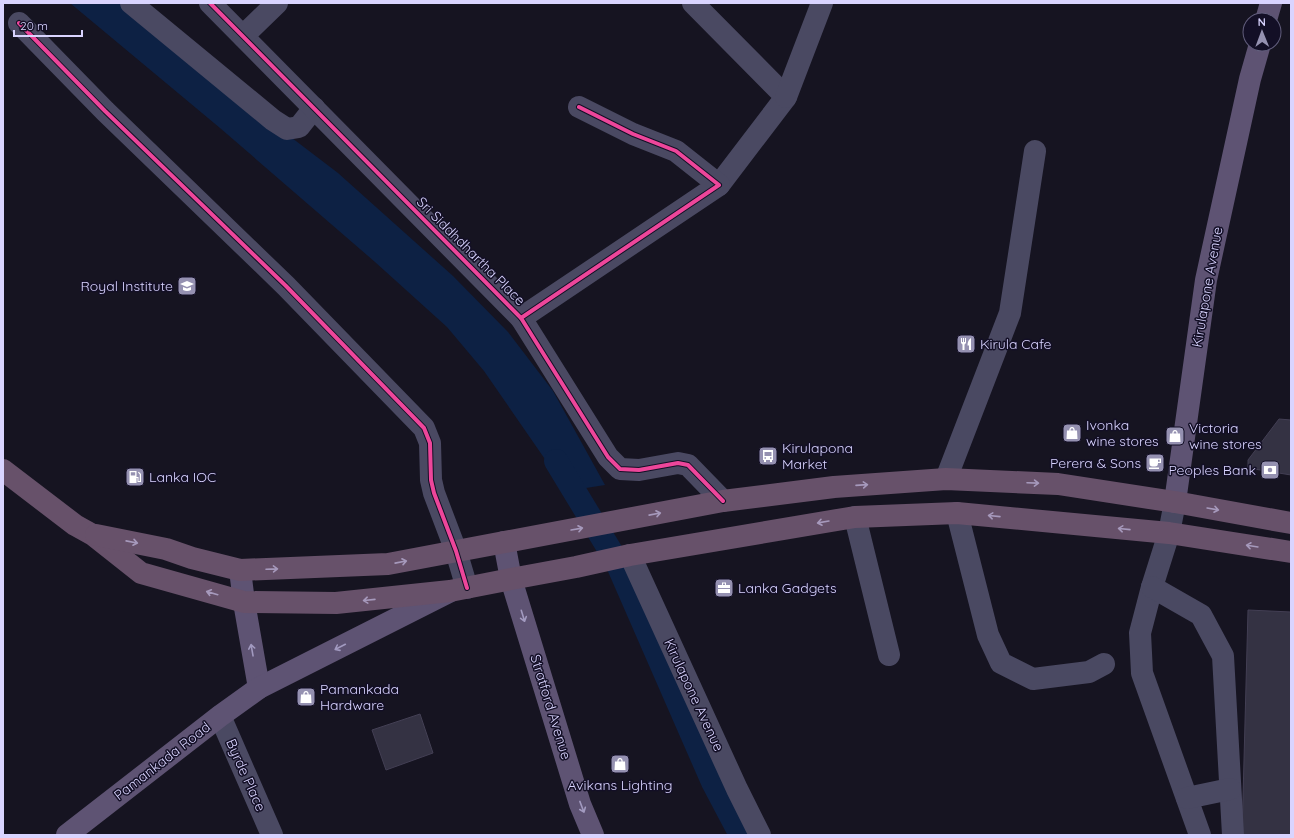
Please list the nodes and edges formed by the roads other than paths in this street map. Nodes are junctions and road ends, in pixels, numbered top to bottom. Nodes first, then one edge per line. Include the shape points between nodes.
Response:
1 (131, 3) edge
2 (210, 3) edge
3 (277, 3) edge
4 (693, 3) edge
5 (822, 3) edge
6 (19, 23) dead end
7 (243, 36) junction
8 (1258, 52) edge
9 (786, 97) junction
10 (579, 107) dead end
11 (314, 108) junction
12 (1035, 151) dead end
13 (719, 185) junction
14 (521, 318) junction
15 (3, 470) edge
16 (946, 479) junction
17 (723, 501) junction
18 (1175, 502) junction
19 (957, 512) junction
20 (855, 517) junction
21 (1291, 523) edge
22 (1169, 534) junction
23 (93, 535) junction
24 (504, 542) junction
25 (456, 551) junction
26 (1291, 552) edge
27 (630, 555) junction
28 (240, 570) junction
29 (511, 579) junction
30 (1152, 587) junction
31 (458, 590) junction
32 (244, 602) junction
33 (889, 655) dead end
34 (1104, 664) dead end
35 (259, 688) junction
36 (220, 716) junction
37 (1230, 789) junction
38 (1187, 798) junction
39 (67, 835) edge
40 (272, 835) edge
41 (593, 835) edge
42 (760, 835) edge
43 (1200, 835) edge
44 (1232, 835) edge

1 - 11 street via 287,129 299,127
2 - 7 street, Sri Siddhdhartha Place
3 - 7 street
4 - 9 street
5 - 9 street
6 - 25 street via 105,111 286,286 424,428 430,443 434,493
7 - 11 street, Sri Siddhdhartha Place
8 - 18 main road, Kirulapone Avenue via 1206,280
9 - 13 street
10 - 13 street via 633,134 676,151
11 - 14 street, Sri Siddhdhartha Place
12 - 16 street via 1010,312
13 - 14 street
14 - 17 street, Sri Siddhdhartha Place via 608,457 620,469 639,470 678,463 688,465
15 - 23 highway via 75,525
17 -> 16 highway via 834,487
16 -> 18 highway via 1058,484
24 -> 17 highway
18 -> 21 highway
18 - 22 street, Kirulapone Avenue
19 - 20 highway
22 -> 19 highway
19 - 34 street via 988,635 1001,663 1033,678 1090,672
20 -> 27 highway
20 - 33 street
26 -> 22 highway
22 - 30 street, Kirulapone Avenue
23 -> 28 highway via 166,549
32 -> 23 highway via 140,573
24 - 25 highway
24 - 29 main road, Stratford Avenue
28 -> 25 highway via 388,564
25 - 31 street
27 - 29 highway
27 - 42 street, Kirulapone Avenue
28 - 32 main road
29 - 31 highway
29 -> 41 main road, Stratford Avenue via 580,804
30 - 37 street via 1201,615 1223,656
30 - 38 street, Kirulapone Avenue via 1140,633 1142,673
31 -> 32 highway via 336,603
31 -> 35 main road, Pamankada Road
35 -> 32 main road
35 - 36 main road, Pamankada Road
36 - 39 main road, Pamankada Road
36 - 40 street, Byrde Place
37 - 38 street
37 - 44 street
38 - 43 street, Kirulapone Avenue

